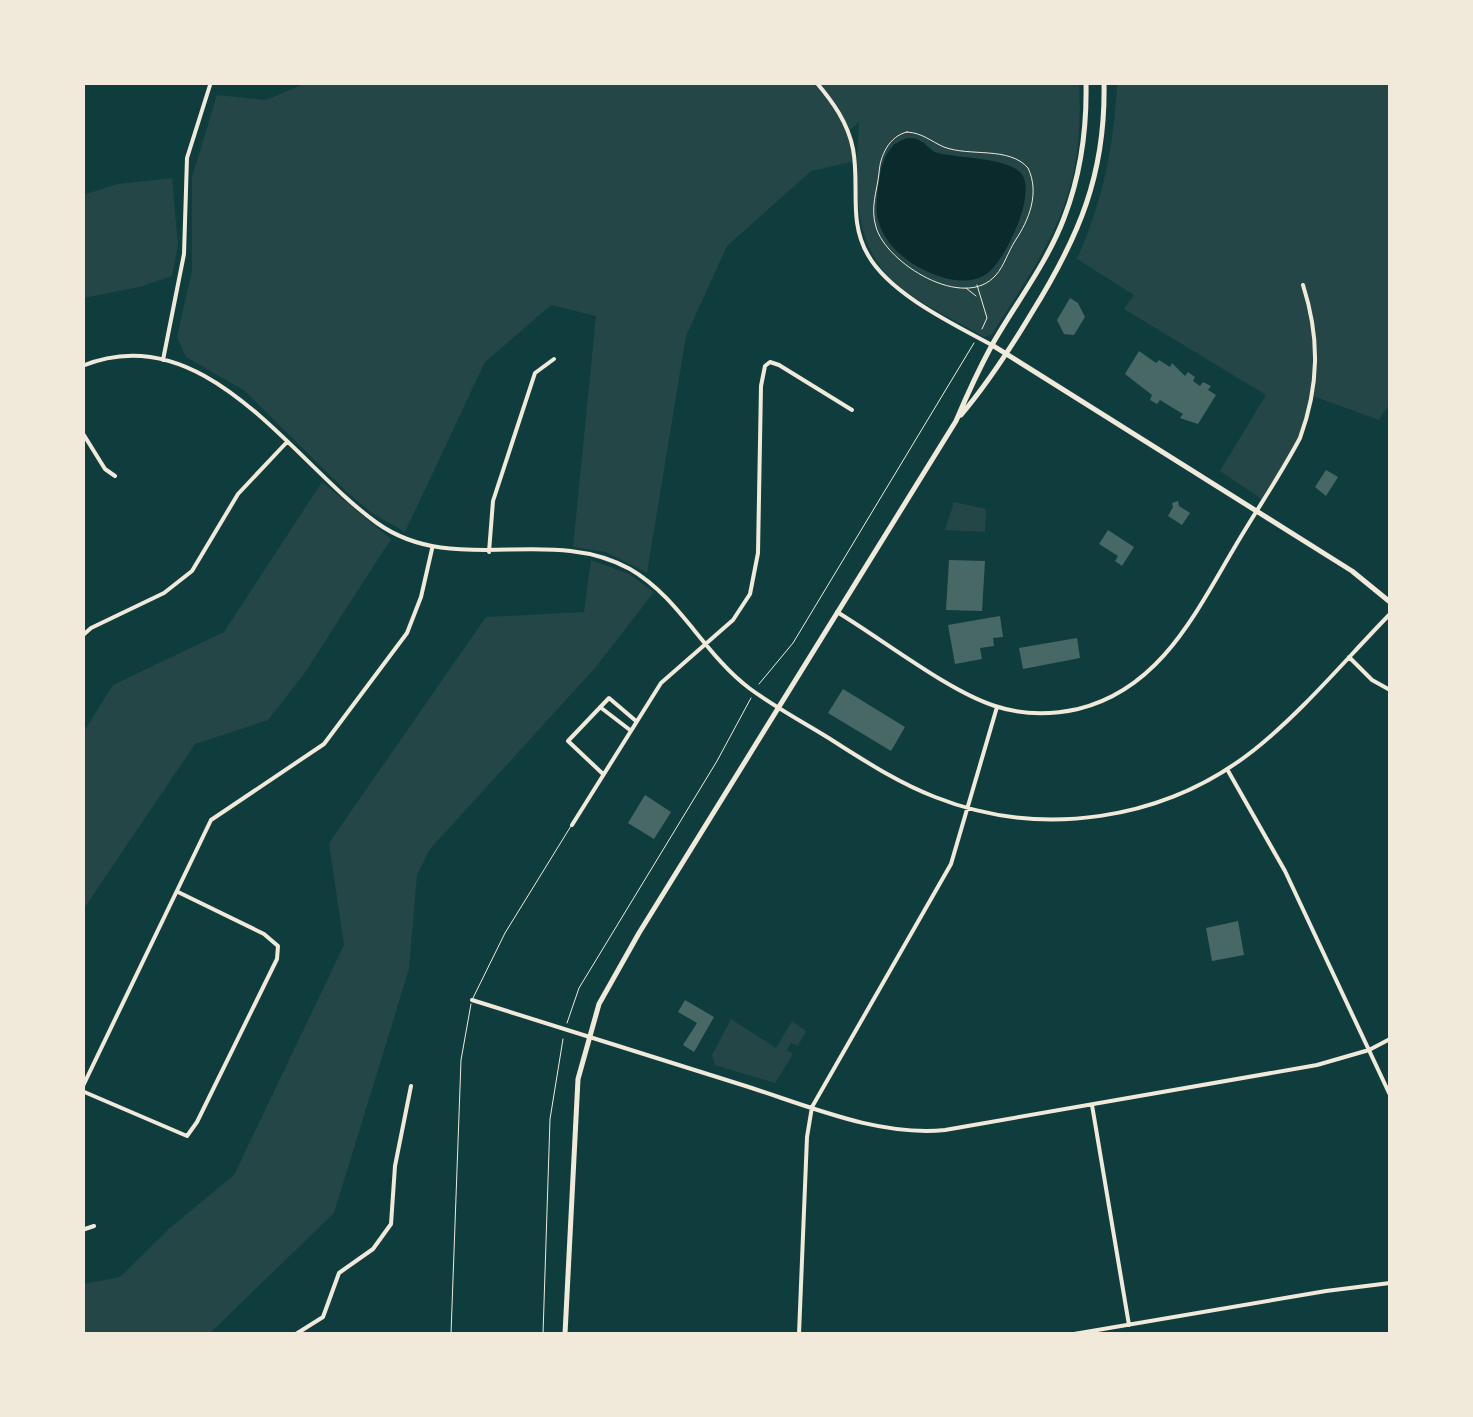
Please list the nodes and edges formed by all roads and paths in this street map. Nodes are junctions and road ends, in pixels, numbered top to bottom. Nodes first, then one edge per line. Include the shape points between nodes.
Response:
1 (212, 82) edge
2 (816, 82) edge
3 (1086, 82) edge
4 (1104, 82) edge
5 (977, 285) junction
6 (1302, 286) dead end
7 (966, 288) junction
8 (978, 298) junction
9 (977, 338) junction
10 (992, 345) junction
11 (1006, 354) junction
12 (554, 359) dead end
13 (164, 360) junction
14 (82, 366) edge
15 (852, 410) dead end
16 (956, 421) junction
17 (82, 432) edge
18 (287, 442) junction
19 (114, 476) dead end
20 (1256, 512) junction
21 (432, 548) junction
22 (489, 552) junction
23 (1390, 602) edge
24 (838, 612) junction
25 (1390, 614) edge
26 (82, 636) edge
27 (704, 644) junction
28 (1349, 657) junction
29 (1390, 690) edge
30 (996, 706) junction
31 (600, 707) junction
32 (778, 707) junction
33 (636, 721) junction
34 (630, 730) junction
35 (1228, 769) junction
36 (603, 774) junction
37 (969, 809) junction
38 (572, 824) joint
39 (178, 892) junction
40 (472, 1000) junction
41 (588, 1036) junction
42 (1390, 1039) edge
43 (1369, 1050) junction
44 (411, 1086) dead end
45 (82, 1090) edge
46 (1390, 1095) edge
47 (1092, 1105) junction
48 (812, 1106) junction
49 (94, 1226) dead end
50 (82, 1230) edge
51 (1390, 1283) edge
52 (1129, 1325) junction
53 (296, 1334) edge
54 (452, 1334) edge
55 (565, 1334) edge
56 (799, 1334) edge
57 (1074, 1334) edge

1 - 13 street via 187,158 184,254
2 - 9 street via 848,132 855,214 868,255 897,288
3 - 10 main road via 1084,140 1066,215
4 - 11 main road via 1102,142 1082,221
5 - 7 path
5 - 7 path via 996,275 1026,222 1031,174 1013,157 950,148 919,132 896,135 880,162 872,200 876,230 902,262 932,280
5 - 8 path
6 - 20 street via 1316,343 1313,396 1300,438
7 - 8 path
8 - 9 path via 987,318
9 - 10 street
10 - 11 main road
10 - 16 main road
11 - 16 main road
11 - 20 main road
12 - 22 street via 535,374 493,501
13 - 14 street via 130,357
13 - 18 street via 224,386
15 - 27 street via 779,365 765,366 756,572 740,612
16 - 24 main road
17 - 19 street
18 - 21 street via 372,520
18 - 26 street via 238,494 192,570 164,593
20 - 23 main road
20 - 30 street via 1178,640 1138,682 1068,711
21 - 22 street
21 - 39 street via 406,633 324,744 210,820
22 - 27 street via 555,550 614,561 664,594
24 - 30 street
24 - 32 main road
25 - 28 street
27 - 32 street via 732,675
27 - 33 street via 668,675
28 - 29 street
28 - 35 street via 1282,726
30 - 37 street
31 - 33 street via 609,698
31 - 34 street
31 - 36 street via 568,741
32 - 37 street via 906,784
32 - 41 main road via 617,969
33 - 34 street
34 - 36 street
35 - 37 street via 1167,800 1112,815 1038,820
35 - 43 street via 1278,856
36 - 38 street
37 - 48 street via 944,878
38 - 40 lane
39 - 45 street
39 - 45 street via 278,946 261,992 187,1136
40 - 41 street
40 - 54 lane via 461,1060
41 - 48 street
41 - 55 main road via 574,1108
42 - 43 street
43 - 46 street
43 - 47 street
44 - 53 street via 390,1224 373,1249 339,1273 322,1316
47 - 48 street via 920,1132
47 - 52 street
48 - 56 street
49 - 50 street
51 - 52 street
52 - 57 street

